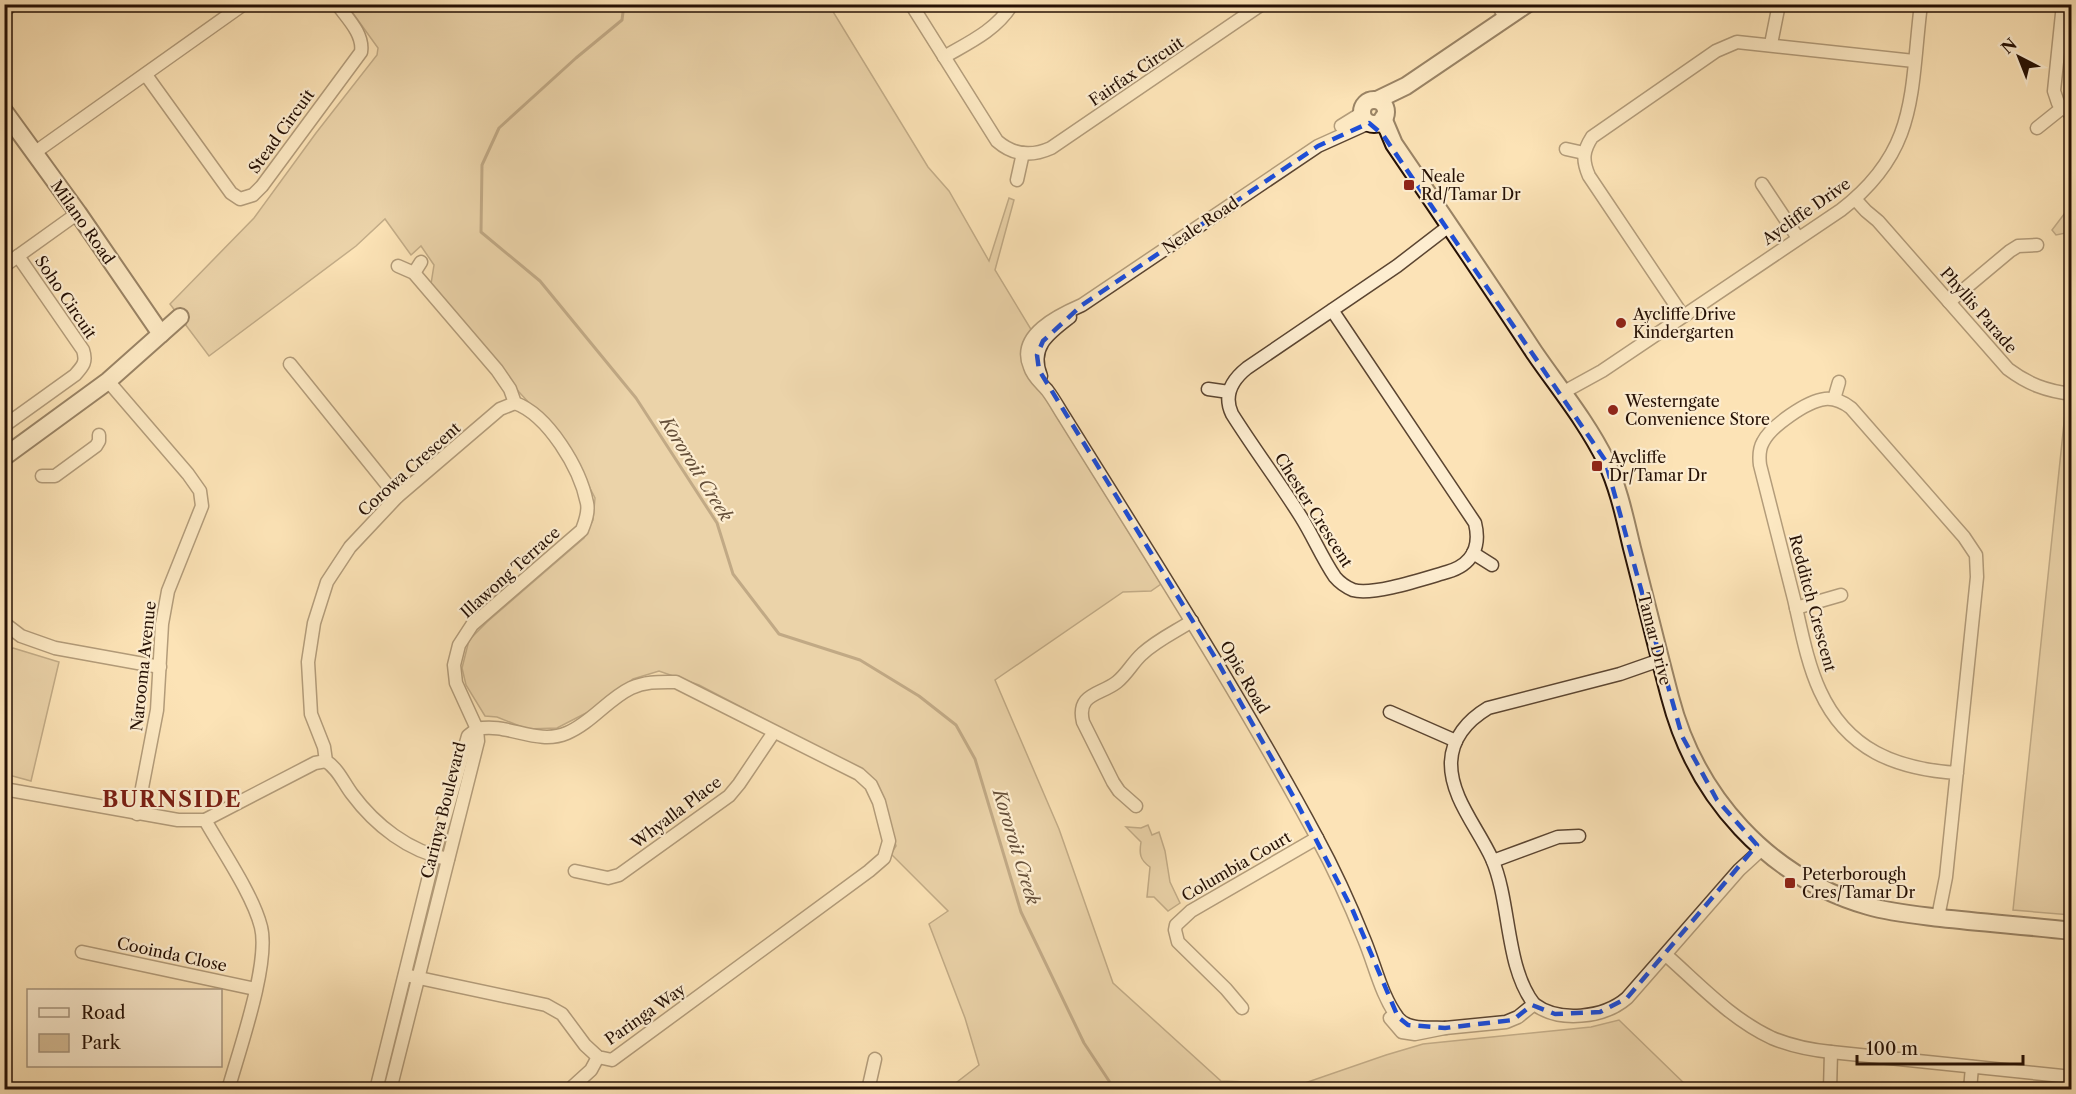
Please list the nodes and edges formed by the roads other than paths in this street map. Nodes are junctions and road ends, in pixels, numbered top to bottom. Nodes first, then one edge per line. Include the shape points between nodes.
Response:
1 (9, 4) edge
2 (244, 4) edge
3 (337, 4) edge
4 (911, 4) edge
5 (1262, 4) edge
6 (1779, 4) edge
7 (1921, 4) edge
8 (2063, 4) edge
9 (1011, 6) dead end
10 (4, 8) edge
11 (1510, 9) edge
12 (1771, 44) junction
13 (944, 57) junction
14 (1914, 61) junction
15 (146, 75) junction
16 (4, 111) edge
17 (2067, 111) edge
18 (1375, 114) junction
19 (2037, 128) dead end
20 (1566, 149) dead end
21 (34, 153) junction
22 (1023, 153) junction
23 (1584, 153) junction
24 (1017, 180) dead end
25 (1762, 184) dead end
26 (1858, 196) junction
27 (78, 213) junction
28 (1451, 229) junction
29 (1798, 238) junction
30 (2037, 245) dead end
31 (18, 256) junction
32 (421, 262) dead end
33 (4, 266) edge
34 (398, 266) dead end
35 (414, 273) junction
36 (1949, 302) junction
37 (1332, 310) junction
38 (1683, 316) junction
39 (180, 317) dead end
40 (161, 334) junction
41 (1035, 344) joint
42 (290, 364) dead end
43 (108, 381) junction
44 (1839, 382) dead end
45 (1208, 389) dead end
46 (1229, 392) junction
47 (2072, 394) edge
48 (1565, 397) junction
49 (1834, 399) junction
50 (515, 403) junction
51 (4, 426) edge
52 (99, 435) dead end
53 (4, 457) edge
54 (42, 476) dead end
55 (397, 497) junction
56 (1473, 554) junction
57 (1492, 565) dead end
58 (1841, 595) dead end
59 (1796, 608) junction
60 (1192, 621) junction
61 (4, 623) edge
62 (1661, 663) junction
63 (160, 667) junction
64 (1390, 712) dead end
65 (477, 729) junction
66 (774, 732) junction
67 (1456, 741) junction
68 (326, 761) junction
69 (1957, 773) junction
70 (4, 789) edge
71 (1136, 806) dead end
72 (137, 814) junction
73 (205, 820) junction
74 (1579, 836) dead end
75 (1317, 838) junction
76 (1759, 847) junction
77 (434, 856) junction
78 (448, 859) junction
79 (1493, 861) junction
80 (575, 871) dead end
81 (1942, 918) junction
82 (2072, 931) edge
83 (82, 952) dead end
84 (1666, 955) junction
85 (405, 975) junction
86 (418, 978) junction
87 (255, 989) junction
88 (1534, 1004) junction
89 (1242, 1008) dead end
90 (1831, 1052) junction
91 (598, 1057) junction
92 (875, 1059) dead end
93 (1972, 1067) junction
94 (2072, 1077) edge
95 (228, 1089) edge
96 (376, 1089) edge
97 (390, 1089) edge
98 (569, 1089) edge
99 (868, 1089) edge
100 (1830, 1089) edge
101 (1970, 1089) edge

1 - 10 street
2 - 15 street
3 - 15 street, Stead Circuit via 359,35 361,52 262,186 249,197 240,199 231,193
4 - 13 street
5 - 22 street, Fairfax Circuit via 1051,148
6 - 12 street
7 - 14 street, Aycliffe Drive
8 - 17 street via 2054,91
9 - 13 street via 992,28
11 - 18 street, Neale Road via 1406,86
12 - 14 street
12 - 23 street via 1737,42 1723,47 1599,130
13 - 22 street via 997,141
14 - 26 street, Aycliffe Drive via 1908,113 1896,149 1877,178
15 - 21 street
16 - 21 street, Milano Road
17 - 19 street
18 - 28 street, Tamar Drive
18 - 41 street, Neale Road via 1340,127 1318,146 1082,305
20 - 23 street
21 - 27 street, Milano Road
22 - 24 street
23 - 38 street via 1593,184
25 - 29 street
26 - 29 street, Aycliffe Drive
26 - 36 street, Phyllis Parade via 1866,212
27 - 31 street
27 - 40 street, Milano Road
28 - 37 street
28 - 48 street, Tamar Drive
29 - 38 street, Aycliffe Drive
30 - 36 street via 2018,246 2010,251
31 - 33 street
31 - 51 street, Soho Circuit via 86,358 75,375
32 - 35 street
34 - 35 street, Illawong Terrace
35 - 50 street, Illawong Terrace via 497,370
36 - 47 street, Phyllis Parade via 2008,369 2033,385
37 - 46 street via 1247,368
37 - 56 street via 1470,513 1478,542
38 - 48 street, Aycliffe Drive
39 - 40 street
40 - 43 street
41 - 60 street, Opie Road via 1047,391
42 - 55 street
43 - 53 street
43 - 63 street, Narooma Avenue via 200,491 202,506 168,591
44 - 49 street
45 - 46 street
46 - 56 street, Chester Crescent via 1228,407 1232,414 1341,583 1357,591 1374,591 1456,569
48 - 62 street, Tamar Drive via 1595,441 1613,478
49 - 59 street, Redditch Crescent via 1805,406 1774,428 1759,455
49 - 69 street via 1858,415 1976,555
50 - 55 street, Corowa Crescent via 500,410
50 - 65 street, Illawong Terrace via 527,407 566,450 587,504 586,519 582,530 472,625 459,645 454,665 456,683
52 - 54 street via 96,446 64,470 55,476
55 - 68 street, Corowa Crescent via 350,547 327,582 314,623 308,662 311,714
56 - 57 street
58 - 59 street
59 - 69 street, Redditch Crescent via 1820,691 1839,723 1873,752 1892,761 1929,771
60 - 71 street via 1152,645 1120,680 1094,693 1081,714 1113,782
60 - 75 street, Opie Road
61 - 63 street via 21,636 56,648
62 - 67 street via 1488,708 1462,729
62 - 76 street, Tamar Drive via 1682,736 1698,770 1716,800
63 - 72 street, Narooma Avenue via 157,710
64 - 67 street
65 - 66 street via 552,737 568,733 631,688 651,682 676,682
65 - 77 street, Carinya Boulevard via 468,736
65 - 78 street, Carinya Boulevard via 478,741
66 - 80 street, Whyalla Place via 729,796 619,875 608,878
66 - 91 street, Paringa Way via 859,774 871,785 889,841 884,858 612,1060
67 - 79 street via 1451,763 1454,787
68 - 73 street via 315,763
68 - 77 street, Corowa Crescent via 337,769 365,812 397,838
69 - 81 street
70 - 72 street
72 - 73 street
73 - 87 street via 261,927 263,948
74 - 79 street via 1558,837
75 - 88 street, Opie Road via 1353,911 1399,1025 1445,1028 1513,1020
75 - 89 street, Columbia Court via 1191,911 1176,925 1175,936 1183,950
76 - 81 street, Tamar Drive via 1804,878 1853,901
76 - 84 street
77 - 78 street, Corowa Crescent
77 - 85 street, Carinya Boulevard
78 - 86 street, Carinya Boulevard
79 - 88 street via 1520,978
81 - 82 street, Tamar Drive
83 - 87 street, Cooinda Close
84 - 88 street via 1627,998 1610,1009 1564,1015
84 - 90 street via 1755,1029 1792,1045
85 - 86 street, Paringa Way
85 - 96 street, Carinya Boulevard
86 - 91 street, Paringa Way via 546,1005 562,1014
86 - 97 street, Carinya Boulevard
87 - 95 street
90 - 93 street
90 - 100 street
91 - 98 street via 591,1070
92 - 99 street
93 - 94 street
93 - 101 street

